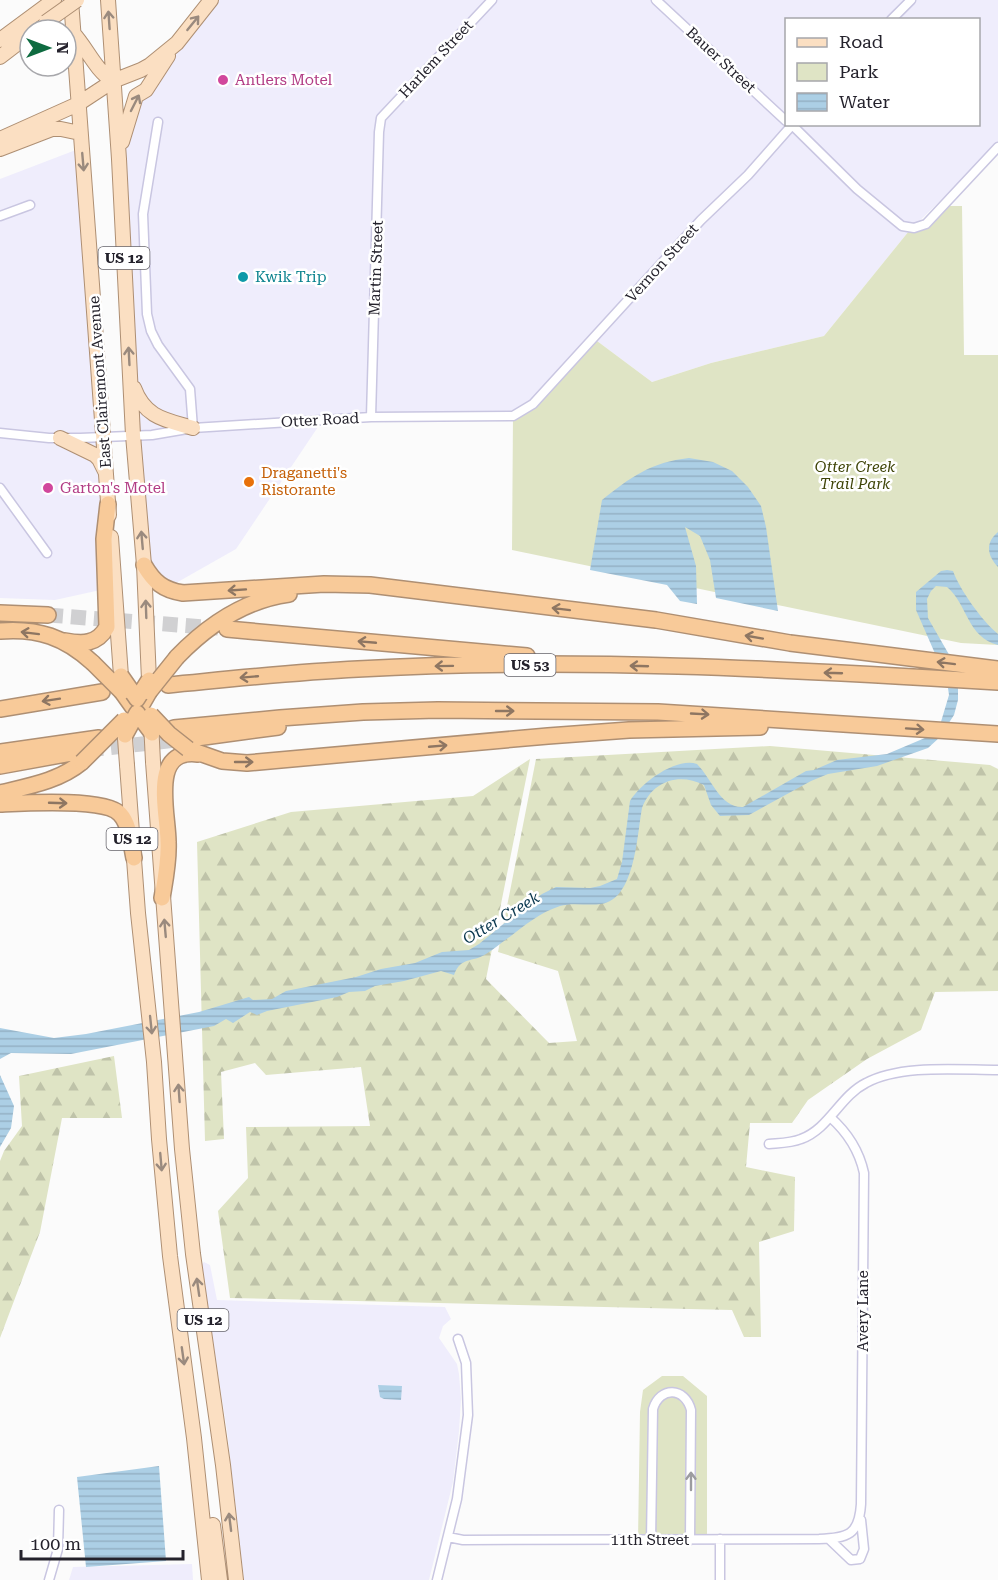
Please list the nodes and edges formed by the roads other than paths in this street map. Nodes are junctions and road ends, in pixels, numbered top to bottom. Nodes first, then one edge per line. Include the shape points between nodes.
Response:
1 (70, 0) edge
2 (77, 0) edge
3 (108, 0) edge
4 (211, 0) edge
5 (492, 0) edge
6 (656, 0) edge
7 (910, 0) edge
8 (50, 3) edge
9 (52, 18) edge
10 (72, 18) edge
11 (893, 18) edge
12 (78, 38) edge
13 (0, 40) edge
14 (18, 43) edge
15 (177, 43) junction
16 (0, 57) edge
17 (76, 78) edge
18 (113, 81) junction
19 (78, 104) junction
20 (381, 118) joint
21 (785, 119) edge
22 (158, 122) dead end
23 (788, 126) edge
24 (792, 126) edge
25 (80, 133) junction
26 (0, 139) edge
27 (998, 147) edge
28 (0, 149) edge
29 (119, 159) junction
30 (30, 205) dead end
31 (0, 216) edge
32 (130, 378) junction
33 (533, 404) joint
34 (371, 417) junction
35 (193, 428) junction
36 (0, 433) edge
37 (133, 435) junction
38 (104, 437) junction
39 (60, 438) junction
40 (106, 472) junction
41 (0, 488) edge
42 (108, 504) junction
43 (47, 553) dead end
44 (144, 565) junction
45 (400, 589) junction
46 (0, 613) edge
47 (48, 615) tunnel mouth
48 (227, 629) tunnel mouth
49 (0, 631) edge
50 (65, 641) junction
51 (592, 664) junction
52 (998, 669) edge
53 (121, 676) junction
54 (998, 682) edge
55 (168, 685) dead end
56 (102, 692) dead end
57 (122, 692) junction
58 (138, 707) junction
59 (0, 709) edge
60 (438, 711) junction
61 (856, 725) junction
62 (174, 728) tunnel mouth
63 (152, 733) joint
64 (991, 734) edge
65 (99, 738) tunnel mouth
66 (192, 747) junction
67 (0, 752) edge
68 (85, 756) junction
69 (127, 765) joint
70 (0, 766) edge
71 (0, 793) edge
72 (0, 804) edge
73 (134, 858) junction
74 (162, 898) junction
75 (998, 1070) edge
76 (830, 1117) junction
77 (769, 1144) dead end
78 (458, 1339) dead end
79 (194, 1438) junction
80 (197, 1470) junction
81 (59, 1510) dead end
82 (861, 1517) junction
83 (448, 1537) junction
84 (720, 1539) junction
85 (829, 1539) junction
86 (690, 1540) junction
87 (651, 1541) junction
88 (49, 1580) edge
89 (201, 1580) edge
90 (209, 1580) edge
91 (220, 1580) edge
92 (236, 1580) edge
93 (437, 1580) edge
94 (720, 1580) edge

1 - 10 main road, East Clairemont Avenue / US 12
2 - 9 main road, bridge
18 -> 3 main road, East Clairemont Avenue / US 12
15 -> 4 main road
5 - 20 street, Harlem Street
6 - 21 street, Bauer Street
7 - 11 street
8 - 13 main road
12 - 18 main road
14 - 16 main road
15 - 18 main road via 141,70
29 -> 15 main road via 136,96 146,90
17 - 19 main road, East Clairemont Avenue / US 12
18 - 19 main road
18 - 29 main road, East Clairemont Avenue / US 12
19 - 25 main road, East Clairemont Avenue / US 12
19 - 26 main road
20 - 34 street, Martin Street
22 - 35 street via 143,214 147,314 158,345 190,389
23 - 33 street, Vernon Street via 748,175 700,220
24 - 27 street, Bauer Street via 856,189 902,226 914,228 926,224
25 - 28 main road via 52,129
25 -> 38 main road, East Clairemont Avenue / US 12
32 -> 29 main road, East Clairemont Avenue / US 12
30 - 31 street
32 - 35 main road via 146,409 165,420
32 - 37 main road, East Clairemont Avenue / US 12
33 - 34 street, Otter Road via 513,416
34 - 35 street, Otter Road
35 - 37 street, Otter Road
36 - 39 street, Otter Road
37 - 38 street, Otter Road
44 -> 37 main road, East Clairemont Avenue / US 12
38 - 39 street, Otter Road
38 - 40 main road, East Clairemont Avenue / US 12
39 - 40 main road via 95,455
40 - 42 main road, East Clairemont Avenue / US 12
41 - 43 street
42 - 50 highway via 104,539 107,627 92,642
42 - 53 main road, East Clairemont Avenue / US 12
45 -> 44 highway via 324,584 183,593 163,588
58 -> 44 main road, East Clairemont Avenue / US 12 via 147,653
52 -> 45 highway via 790,643 656,620
45 - 58 highway, bridge via 283,595 235,612 210,627 177,657
46 - 47 highway
51 -> 48 highway
50 -> 49 highway via 31,632
50 - 57 highway, bridge
54 -> 51 highway, US 53
51 -> 55 highway, US 53 via 358,669
53 - 57 main road, East Clairemont Avenue / US 12, bridge
53 - 58 highway, bridge
56 -> 59 highway
57 - 58 highway
58 - 63 highway, bridge
58 - 66 highway, bridge via 169,734
58 - 68 highway, bridge
58 - 69 main road, East Clairemont Avenue / US 12, bridge
60 -> 61 highway via 658,712
60 - 62 highway via 280,717
60 - 66 highway via 321,721
61 -> 64 highway
66 -> 61 highway via 231,762 247,763 629,730
63 - 74 main road, US 12 / US 12, bridge
65 - 67 highway
66 - 74 highway via 175,758 165,776 168,843
68 - 70 highway
68 - 71 highway via 73,770 53,779
69 - 73 main road, US 12 / US 12
72 -> 73 highway via 113,808 125,822
73 -> 79 main road, US 12 / US 12 via 170,1256
92 -> 74 main road, US 12 / US 12 via 193,1254
75 - 76 street via 884,1074 851,1093
76 - 77 street via 801,1139
76 - 82 street, Avery Lane via 848,1135 864,1173
78 - 83 street via 466,1363 468,1415
79 - 80 main road, US 12
79 - 91 main road via 208,1486
80 - 89 main road
80 - 90 main road, US 12
81 - 88 street via 58,1549
82 - 85 street, 11th Street via 851,1533
82 - 85 street, Avery Lane via 864,1549 860,1559 851,1560
83 - 87 street, 11th Street
83 - 93 street
84 - 85 street, 11th Street
84 - 86 street, 11th Street
84 - 94 street
86 - 87 street, 11th Street
86 -> 87 street via 691,1410 684,1395 668,1392 660,1396 653,1409

